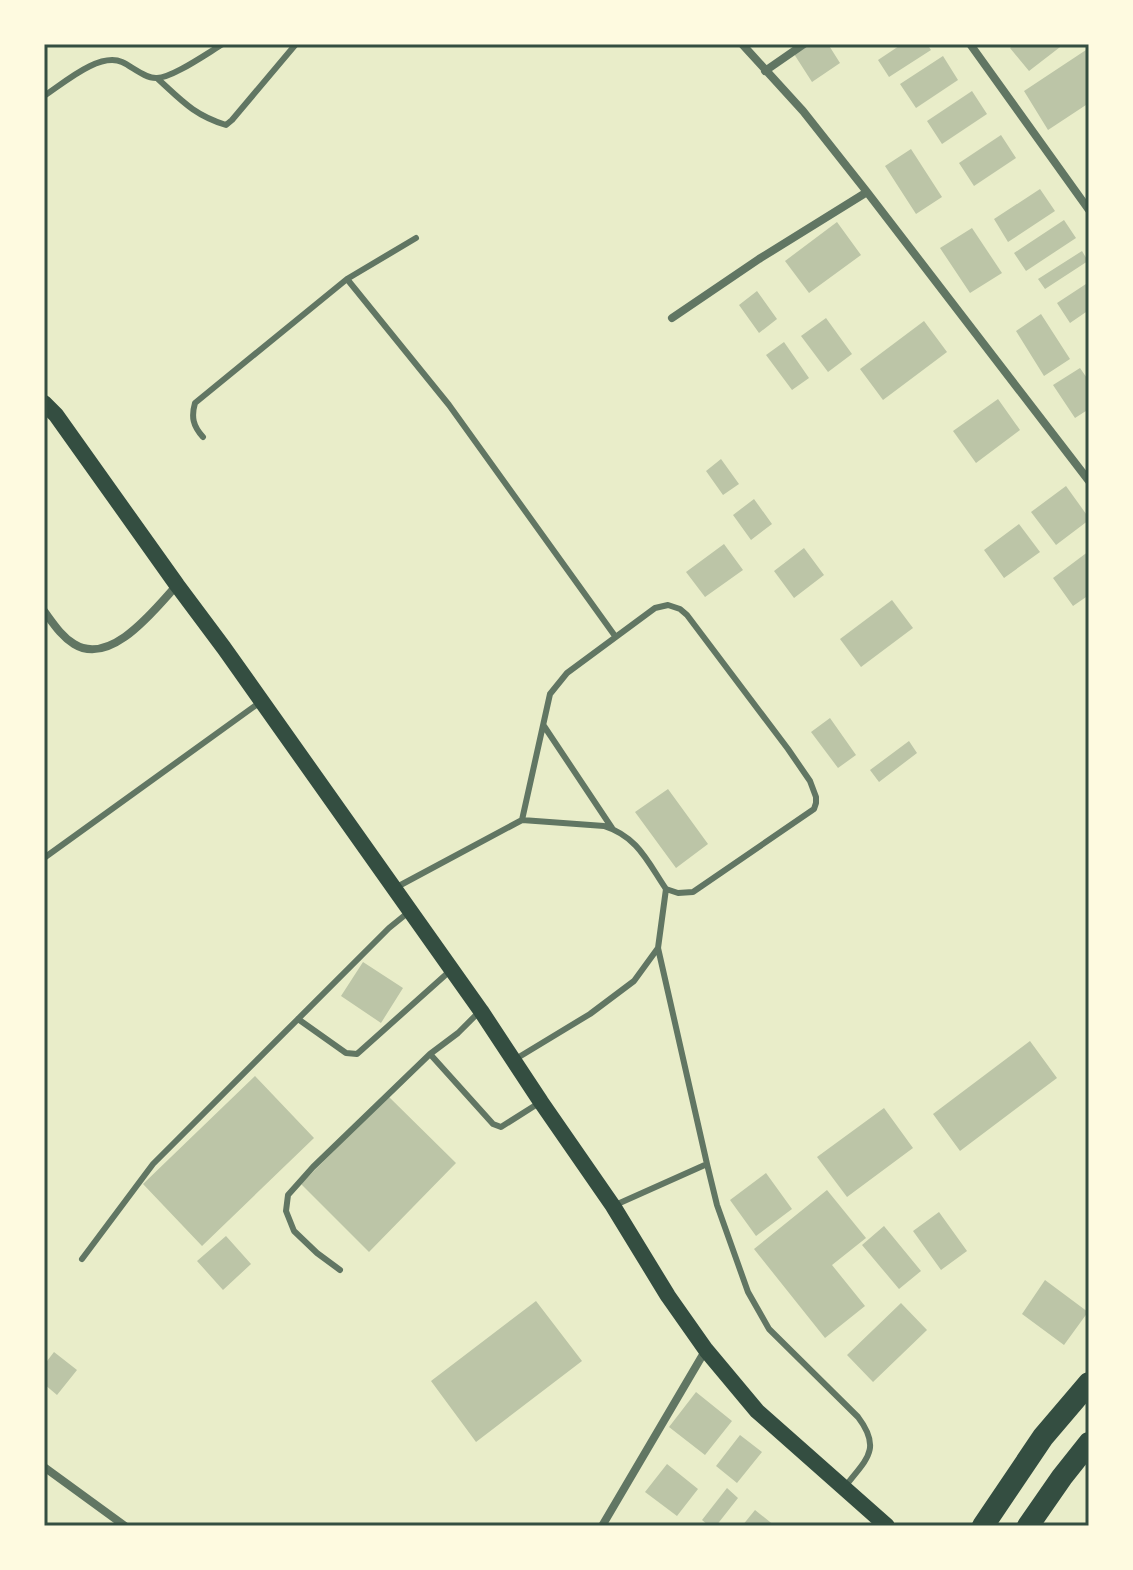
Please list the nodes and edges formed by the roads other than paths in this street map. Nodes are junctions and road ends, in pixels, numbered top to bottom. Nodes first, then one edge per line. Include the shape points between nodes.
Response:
1 (223, 44) edge
2 (296, 44) edge
3 (742, 44) edge
4 (804, 44) edge
5 (970, 44) edge
6 (765, 71) junction
7 (158, 79) junction
8 (44, 96) edge
9 (867, 192) junction
10 (1089, 210) edge
11 (416, 238) dead end
12 (347, 279) junction
13 (672, 318) dead end
14 (44, 403) edge
15 (203, 437) dead end
16 (1089, 481) edge
17 (177, 585) junction
18 (44, 611) edge
19 (615, 636) junction
20 (262, 701) junction
21 (544, 726) junction
22 (522, 820) junction
23 (612, 828) junction
24 (44, 858) edge
25 (394, 888) junction
26 (666, 889) junction
27 (410, 911) junction
28 (658, 948) junction
29 (451, 970) junction
30 (481, 1011) junction
31 (298, 1019) junction
32 (430, 1054) junction
33 (513, 1061) junction
34 (541, 1102) junction
35 (707, 1164) junction
36 (613, 1206) junction
37 (82, 1259) dead end
38 (340, 1270) dead end
39 (706, 1350) junction
40 (1089, 1383) edge
41 (1089, 1443) edge
42 (44, 1467) edge
43 (843, 1489) junction
44 (125, 1526) edge
45 (602, 1526) edge
46 (887, 1526) edge
47 (983, 1526) edge
48 (1028, 1526) edge

1 - 7 lane
2 - 7 lane via 226,125 192,110
3 - 6 street
4 - 6 street
5 - 10 street
6 - 9 street
7 - 8 lane via 109,59
9 - 13 street
9 - 16 street
11 - 12 lane
12 - 15 lane via 195,403 192,419
12 - 19 lane via 449,405
14 - 17 main road
17 - 18 street via 110,647 77,647
17 - 20 main road
19 - 21 lane via 567,673 550,694
19 - 26 lane via 655,608 680,609 788,749 816,797 814,809 693,892
20 - 24 lane
20 - 25 main road
21 - 22 lane
21 - 23 lane
22 - 23 lane
22 - 25 lane
23 - 26 lane via 633,841
25 - 27 main road
26 - 28 lane
27 - 29 main road
27 - 31 lane
28 - 33 lane via 634,981
28 - 35 lane
29 - 30 main road
29 - 31 lane via 357,1054 346,1053
30 - 32 lane
30 - 33 main road
31 - 37 lane via 153,1164
32 - 34 lane via 493,1124 501,1127
32 - 38 lane via 288,1195 286,1211 294,1231
33 - 34 main road
34 - 36 main road
35 - 36 lane
35 - 43 lane via 748,1292 769,1329 868,1431 869,1451
36 - 39 main road
39 - 43 main road via 757,1411
39 - 45 street
40 - 47 highway via 1043,1437
41 - 48 highway
42 - 44 street
43 - 46 main road

